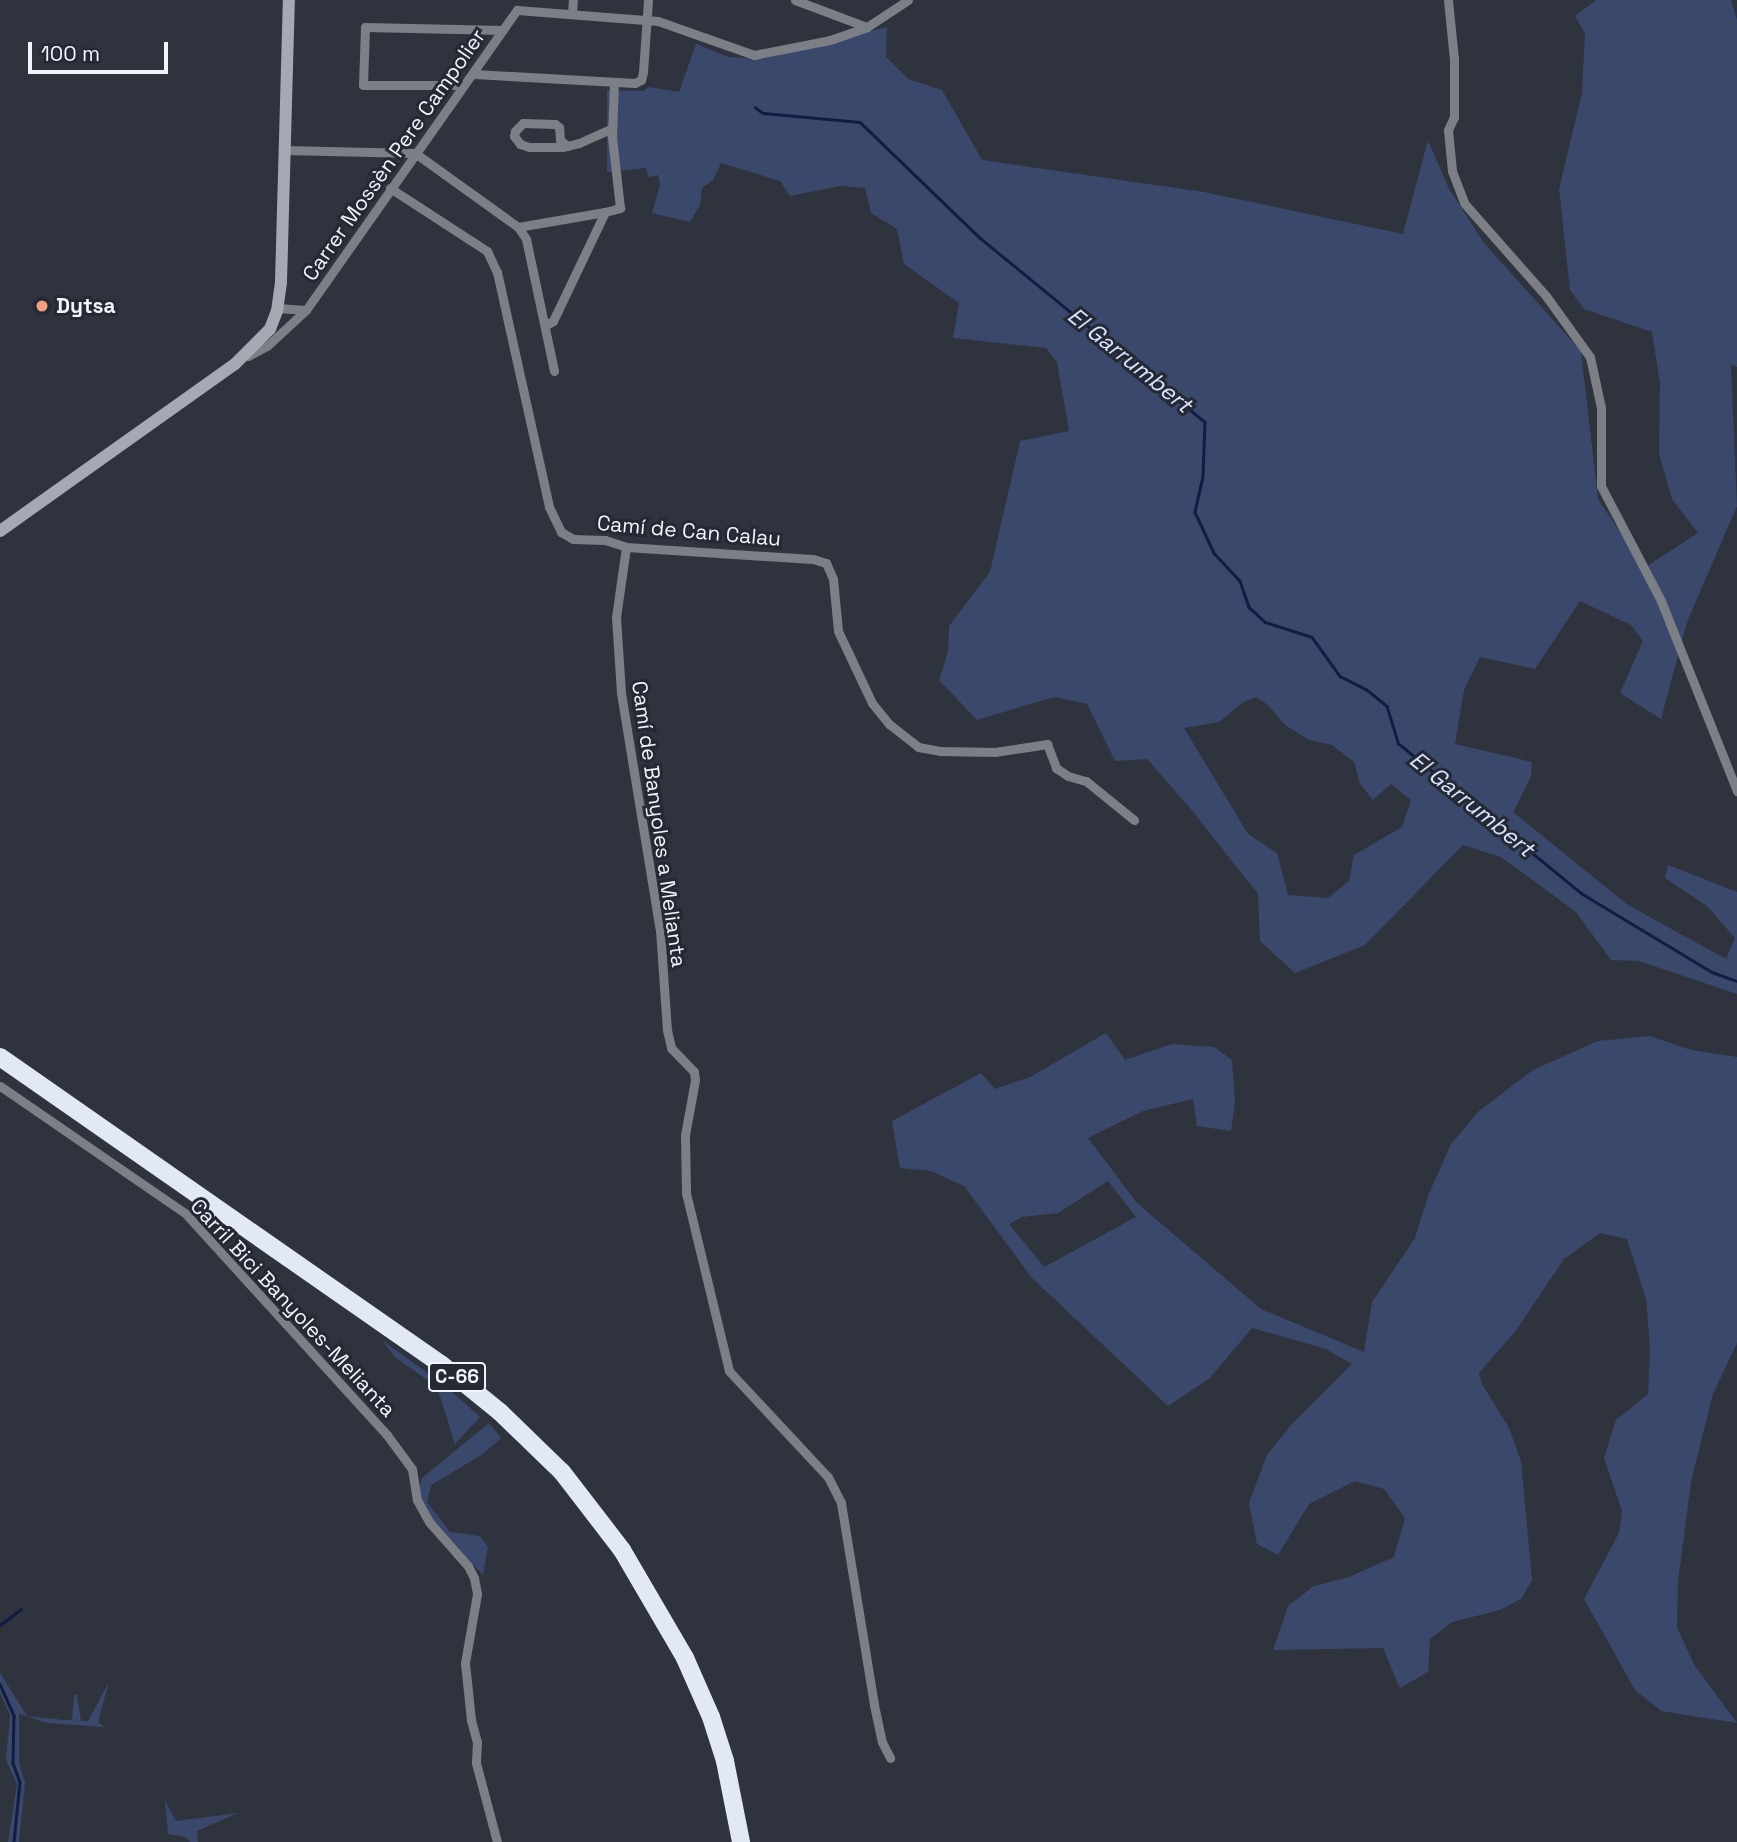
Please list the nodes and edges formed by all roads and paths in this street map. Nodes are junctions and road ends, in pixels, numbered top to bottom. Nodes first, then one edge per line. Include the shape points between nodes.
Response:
1 (289, 0) edge
2 (516, 0) edge
3 (573, 0) edge
4 (648, 0) edge
5 (795, 0) edge
6 (1448, 0) edge
7 (903, 2) edge
8 (517, 10) junction
9 (572, 13) junction
10 (646, 20) junction
11 (867, 27) junction
12 (503, 30) junction
13 (474, 74) junction
14 (614, 83) junction
15 (463, 85) junction
16 (612, 128) junction
17 (567, 146) junction
18 (284, 150) junction
19 (415, 153) junction
20 (390, 188) junction
21 (605, 212) junction
22 (518, 227) junction
23 (278, 308) junction
24 (306, 310) junction
25 (273, 322) junction
26 (546, 325) junction
27 (286, 330) junction
28 (243, 358) junction
29 (554, 371) dead end
30 (0, 531) edge
31 (626, 547) junction
32 (1737, 791) edge
33 (1134, 820) dead end
34 (0, 1056) edge
35 (0, 1067) edge
36 (0, 1086) edge
37 (890, 1758) dead end
38 (497, 1842) edge
39 (731, 1842) edge
40 (741, 1842) edge

1 - 18 main road
2 - 8 street
3 - 9 street
4 - 10 street
5 - 11 street
6 - 32 street via 1454,117 1448,147 1464,203 1546,296 1590,357 1601,408 1601,486 1661,601
7 - 11 street
8 - 9 street
8 - 12 street, Carrer Mossèn Pere Campolier
9 - 10 street
10 - 11 street via 754,55 830,40
10 - 14 street via 642,79
12 - 13 street, Carrer Mossèn Pere Campolier
12 - 15 street via 365,27 363,85
13 - 14 street
13 - 15 street, Carrer Mossèn Pere Campolier
14 - 16 street
15 - 19 street, Carrer Mossèn Pere Campolier
16 - 17 street
16 - 21 street via 620,208
17 - 17 street via 529,147 520,144 515,131 523,123 555,124
18 - 19 street
18 - 23 main road
19 - 20 street, Carrer Mossèn Pere Campolier
19 - 22 street
20 - 24 street, Carrer Mossèn Pere Campolier
20 - 31 street, Camí de Can Calau via 487,251 497,272 549,507 561,532 573,539 605,540
21 - 22 street
21 - 26 street via 553,321
22 - 26 street via 526,239
23 - 24 street, Carrer Mossèn Pere Campolier
23 - 25 main road
24 - 27 street, Carrer Mossèn Pere Campolier
25 - 27 street
25 - 28 main road
26 - 29 street
27 - 28 street, Carrer Mossèn Pere Campolier
28 - 30 main road
31 - 33 street, Camí de Can Calau via 826,563 833,579 838,631 872,703 889,724 918,747 940,751 995,752 1047,744 1056,768 1086,780
31 - 37 street, Camí de Banyoles a Melianta via 616,617 621,693 660,930 667,1030 671,1048 694,1072 695,1080 685,1135 686,1193 729,1371 828,1477 841,1503 874,1705
34 - 40 highway, C-66 via 442,1365 509,1420 562,1472 622,1550 685,1658 725,1761
35 - 39 highway, C-66 via 437,1371 556,1477 616,1554 664,1635 707,1738
36 - 38 street, Carril Bici Banyoles-Melianta via 185,1213 387,1435 412,1469 417,1500 474,1578 477,1594 465,1663 476,1763

